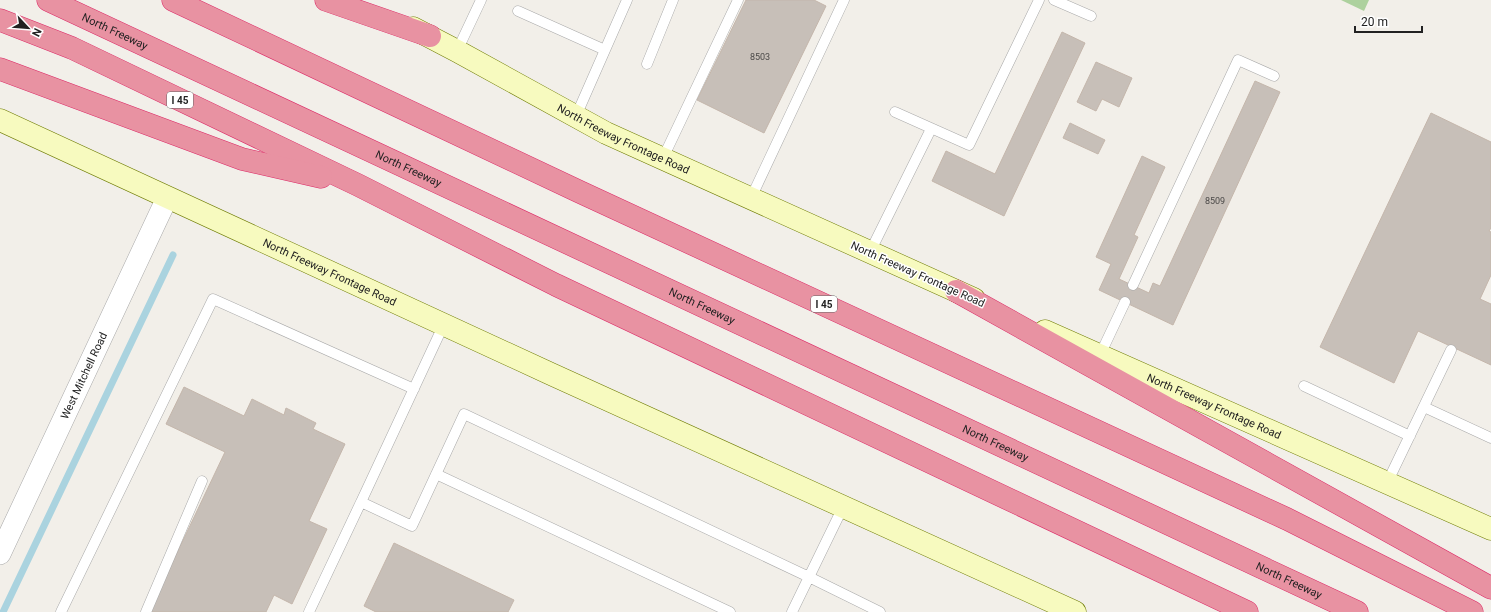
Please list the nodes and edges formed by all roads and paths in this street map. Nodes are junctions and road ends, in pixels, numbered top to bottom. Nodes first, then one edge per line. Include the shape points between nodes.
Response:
1 (48, 0) edge
2 (173, 0) edge
3 (326, 0) edge
4 (354, 0) edge
5 (627, 0) edge
6 (673, 0) edge
7 (738, 0) edge
8 (844, 0) edge
9 (1039, 0) edge
10 (1054, 0) edge
11 (479, 1) edge
12 (518, 11) dead end
13 (1091, 16) dead end
14 (0, 20) edge
15 (430, 36) junction
16 (605, 50) junction
17 (457, 51) junction
18 (647, 64) dead end
19 (0, 69) edge
20 (1274, 76) dead end
21 (895, 112) dead end
22 (576, 116) junction
23 (0, 120) edge
24 (931, 129) junction
25 (662, 158) junction
26 (358, 185) junction
27 (167, 198) junction
28 (751, 198) junction
29 (870, 252) junction
30 (1133, 285) dead end
31 (956, 291) junction
32 (1125, 302) dead end
33 (444, 324) junction
34 (1451, 350) dead end
35 (1100, 355) junction
36 (1304, 386) dead end
37 (414, 389) junction
38 (1424, 407) junction
39 (1410, 436) junction
40 (1491, 438) edge
41 (436, 474) junction
42 (202, 481) dead end
43 (1387, 483) junction
44 (361, 502) junction
45 (843, 506) junction
46 (1491, 530) edge
47 (0, 554) edge
48 (809, 577) junction
49 (1491, 588) edge
50 (61, 612) edge
51 (146, 612) edge
52 (309, 612) edge
53 (730, 612) edge
54 (792, 612) edge
55 (880, 612) edge
56 (1075, 612) edge
57 (1247, 612) edge
58 (1357, 612) edge
59 (1472, 612) edge

1 - 58 highway, North Freeway
2 - 59 highway, I 45 via 580,192 1280,516
3 - 15 highway
4 - 15 main road, North Freeway Frontage Road
5 - 16 lane
6 - 18 lane
7 - 25 lane
8 - 28 lane
9 - 24 lane via 969,145
10 - 13 lane
11 - 17 lane
12 - 16 lane
14 - 26 highway, I 45 via 72,48
15 - 17 main road, North Freeway Frontage Road
16 - 22 lane
17 - 22 main road, North Freeway Frontage Road
19 - 26 highway via 242,160
20 - 30 lane via 1238,60
21 - 24 lane
22 - 25 main road, North Freeway Frontage Road via 606,133
23 - 27 main road, North Freeway Frontage Road
24 - 29 lane
25 - 28 main road, North Freeway Frontage Road
26 - 57 highway, I 45 via 556,285
27 - 33 main road, North Freeway Frontage Road
27 - 47 street, West Mitchell Road
28 - 29 main road, North Freeway Frontage Road
29 - 31 main road, North Freeway Frontage Road
31 - 35 main road, North Freeway Frontage Road
31 - 49 highway
32 - 35 lane
33 - 37 lane
33 - 45 main road, North Freeway Frontage Road
34 - 38 lane
35 - 43 main road, North Freeway Frontage Road
36 - 39 lane
37 - 44 lane
37 - 50 lane via 213,299
38 - 39 lane
38 - 40 lane
39 - 43 lane
41 - 44 lane via 412,526
41 - 48 lane via 464,414
41 - 53 lane
42 - 51 lane
43 - 46 main road, North Freeway Frontage Road
44 - 52 lane
45 - 48 lane
45 - 56 main road, North Freeway Frontage Road
48 - 54 lane
48 - 55 lane

